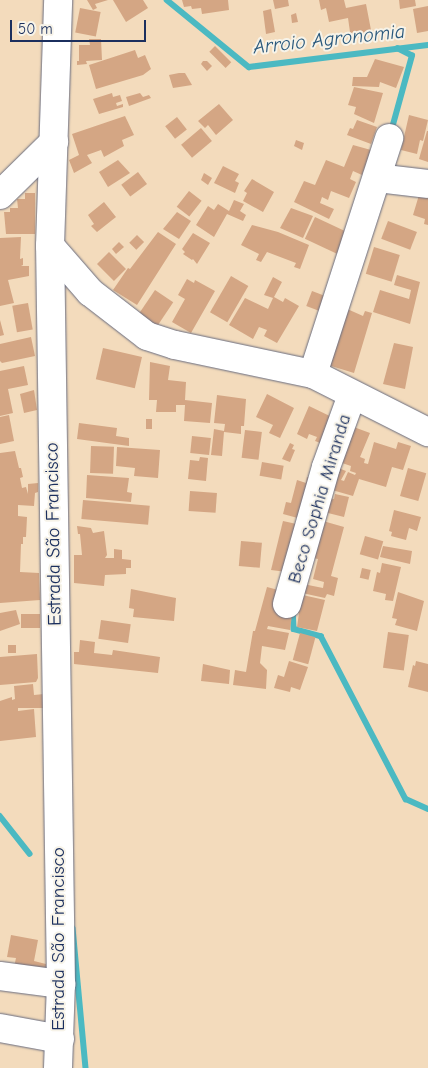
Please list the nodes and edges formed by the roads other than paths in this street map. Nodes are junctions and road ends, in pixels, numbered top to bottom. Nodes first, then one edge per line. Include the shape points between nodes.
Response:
1 (58, 0) edge
2 (389, 138) dead end
3 (54, 142) junction
4 (377, 178) junction
5 (428, 184) edge
6 (0, 195) edge
7 (50, 246) junction
8 (312, 374) junction
9 (352, 395) junction
10 (428, 432) edge
11 (288, 604) dead end
12 (0, 976) edge
13 (61, 984) junction
14 (0, 1028) edge
15 (60, 1039) junction
16 (58, 1068) edge

1 - 3 street, Estrada São Francisco
2 - 4 street
3 - 6 street
3 - 7 street, Estrada São Francisco
4 - 5 street
4 - 8 street
7 - 8 street via 90,292 148,336 175,345
7 - 13 street, Estrada São Francisco
8 - 9 street
9 - 10 street
9 - 11 street, Beco Sophia Miranda via 326,467
12 - 13 street
13 - 15 street, Estrada São Francisco
14 - 15 street
15 - 16 street, Estrada São Francisco

